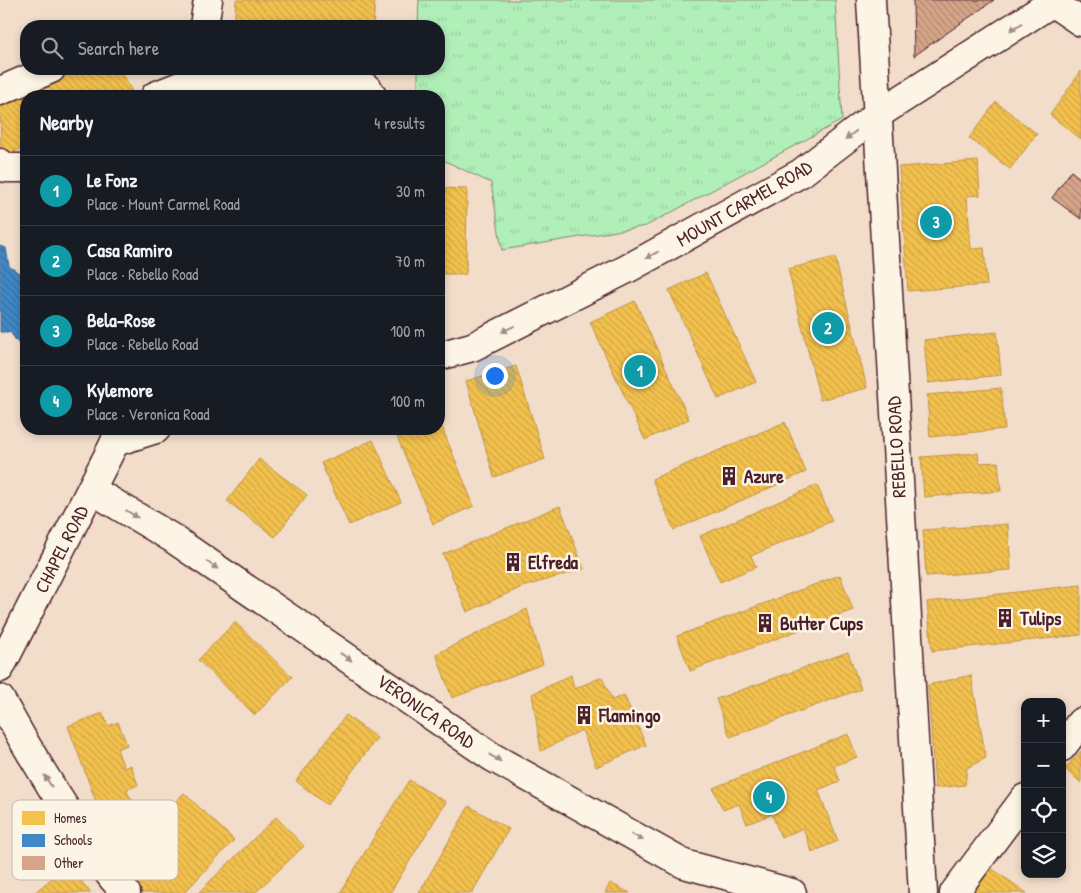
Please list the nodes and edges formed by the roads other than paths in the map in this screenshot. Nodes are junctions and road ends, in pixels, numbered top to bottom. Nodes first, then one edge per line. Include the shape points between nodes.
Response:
1 (208, 0) edge
2 (871, 0) edge
3 (1055, 2) edge
4 (205, 20) edge
5 (1081, 22) edge
6 (36, 75) edge
7 (194, 82) edge
8 (172, 90) edge
9 (370, 90) edge
10 (0, 91) edge
11 (877, 115) junction
12 (0, 164) edge
13 (20, 168) edge
14 (445, 354) edge
15 (117, 436) edge
16 (92, 490) junction
17 (0, 668) edge
18 (0, 699) edge
19 (1081, 722) edge
20 (1065, 743) edge
21 (60, 800) edge
22 (1021, 803) edge
23 (113, 880) edge
24 (785, 892) edge
25 (126, 893) edge
26 (923, 893) edge
27 (954, 893) edge

1 - 4 street
2 - 11 street, REBELLO ROAD
3 - 5 street
3 -> 11 street, MOUNT CARMEL ROAD
6 - 10 street
7 - 8 street
7 - 9 street via 360,86
11 -> 14 street, MOUNT CARMEL ROAD via 801,173 645,260 472,347
11 - 26 street, REBELLO ROAD
12 - 13 street via 6,168
15 - 16 street, CHAPEL ROAD
16 - 17 street, CHAPEL ROAD
16 -> 24 street, VERONICA ROAD via 172,538 492,757 684,864
21 -> 18 street
19 - 20 street
22 - 27 street
25 -> 23 street

